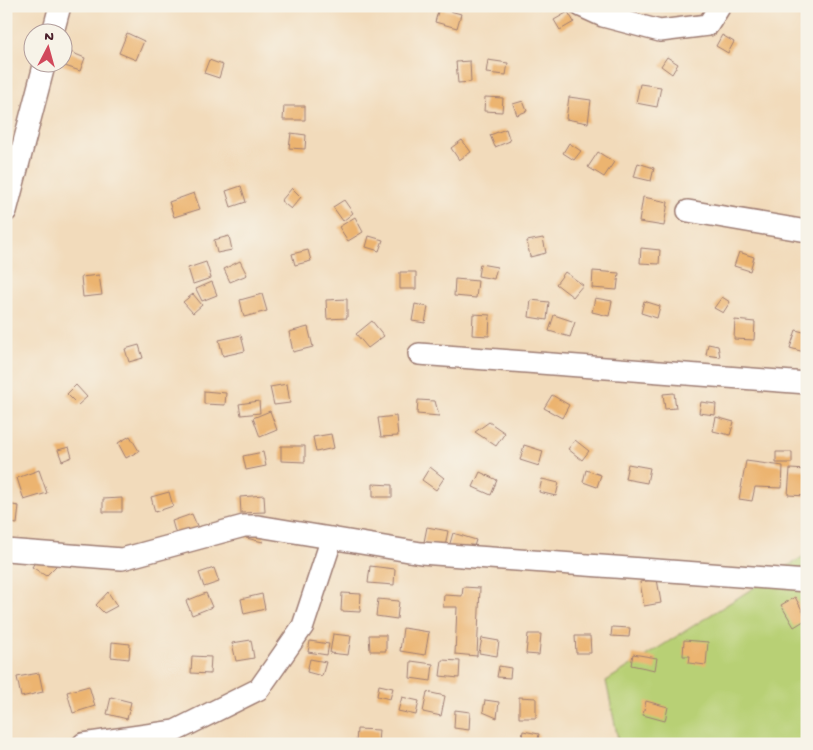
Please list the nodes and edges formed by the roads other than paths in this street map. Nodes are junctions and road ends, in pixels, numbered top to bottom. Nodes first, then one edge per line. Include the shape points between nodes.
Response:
1 (60, 6) edge
2 (580, 6) edge
3 (720, 6) edge
4 (56, 22) edge
5 (42, 72) edge
6 (6, 211) edge
7 (688, 211) dead end
8 (807, 231) edge
9 (419, 354) dead end
10 (807, 383) edge
11 (332, 538) junction
12 (6, 550) edge
13 (807, 581) edge
14 (83, 744) edge

1 - 4 street
2 - 3 street via 603,16 660,31 708,25
5 - 6 street
7 - 8 street
9 - 10 street
11 - 12 street via 244,526 122,559
11 - 13 street via 421,553
11 - 14 street via 303,626 259,689 175,731

